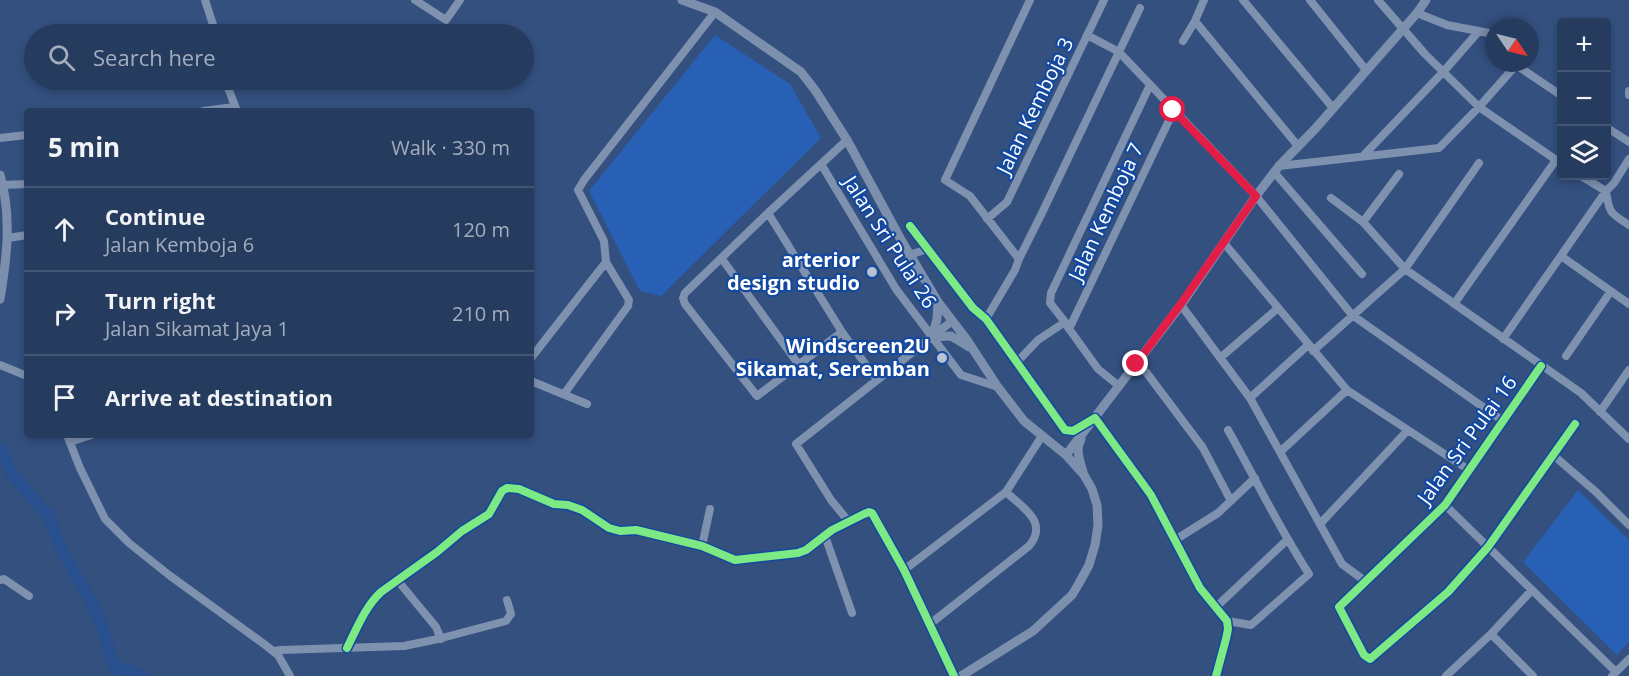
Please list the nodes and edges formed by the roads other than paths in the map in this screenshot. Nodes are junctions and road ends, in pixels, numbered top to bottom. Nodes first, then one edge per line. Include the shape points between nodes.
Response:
1 (205, 0) edge
2 (460, 0) edge
3 (682, 0) edge
4 (1030, 0) edge
5 (1104, 0) edge
6 (1204, 0) edge
7 (1243, 0) edge
8 (1310, 0) edge
9 (1378, 0) edge
10 (1426, 0) edge
11 (418, 1) edge
12 (1140, 8) dead end
13 (715, 12) junction
14 (1417, 13) junction
15 (1195, 21) junction
16 (213, 24) edge
17 (1402, 30) junction
18 (1479, 31) junction
19 (1485, 32) edge
20 (1087, 35) junction
21 (1183, 41) dead end
22 (1119, 52) junction
23 (1366, 70) junction
24 (1444, 71) junction
25 (1510, 72) edge
26 (1528, 72) edge
27 (1150, 85) junction
28 (228, 90) edge
29 (1557, 92) edge
30 (1479, 107) junction
31 (235, 108) edge
32 (1333, 108) junction
33 (1173, 110) junction
34 (1611, 130) edge
35 (24, 135) edge
36 (0, 138) edge
37 (847, 140) junction
38 (1629, 142) edge
39 (1298, 146) junction
40 (1363, 156) junction
41 (1629, 159) edge
42 (1557, 161) edge
43 (1479, 163) dead end
44 (1557, 163) edge
45 (821, 164) junction
46 (1277, 169) junction
47 (1399, 174) dead end
48 (0, 175) edge
49 (1588, 180) edge
50 (24, 184) edge
51 (3, 186) junction
52 (1606, 191) junction
53 (1256, 196) junction
54 (1331, 198) dead end
55 (768, 213) junction
56 (987, 219) junction
57 (1363, 222) junction
58 (1629, 225) edge
59 (910, 226) dead end
60 (24, 235) edge
61 (8, 238) junction
62 (1224, 243) junction
63 (927, 249) junction
64 (909, 255) junction
65 (1561, 256) junction
66 (722, 259) junction
67 (1018, 259) junction
68 (606, 262) junction
69 (1405, 269) junction
70 (1362, 274) dead end
71 (1611, 291) junction
72 (0, 299) edge
73 (938, 302) junction
74 (1454, 304) junction
75 (1629, 304) edge
76 (1180, 305) junction
77 (1278, 308) junction
78 (1352, 315) junction
79 (986, 319) junction
80 (952, 321) junction
81 (1067, 325) junction
82 (842, 332) junction
83 (932, 337) junction
84 (1503, 339) junction
85 (1311, 348) junction
86 (974, 350) junction
87 (534, 354) edge
88 (1566, 356) dead end
89 (1220, 358) junction
90 (1017, 362) junction
91 (0, 364) edge
92 (1136, 364) junction
93 (800, 365) junction
94 (1541, 366) junction
95 (1629, 370) edge
96 (24, 375) edge
97 (877, 380) junction
98 (534, 382) edge
99 (1119, 386) junction
100 (998, 387) junction
101 (1347, 390) junction
102 (564, 394) junction
103 (1250, 398) junction
104 (587, 404) dead end
105 (1600, 412) junction
106 (1095, 418) junction
107 (1503, 421) junction
108 (1575, 424) dead end
109 (1228, 430) dead end
110 (1408, 430) junction
111 (1084, 432) junction
112 (69, 438) edge
113 (1044, 438) junction
114 (1629, 439) edge
115 (1280, 452) junction
116 (1553, 455) junction
117 (1066, 456) junction
118 (1469, 470) junction
119 (1084, 475) junction
120 (1255, 478) junction
121 (1006, 492) junction
122 (1231, 501) junction
123 (1445, 505) junction
124 (710, 509) dead end
125 (849, 522) junction
126 (1320, 524) junction
127 (1629, 525) edge
128 (825, 536) junction
129 (1175, 540) junction
130 (1287, 540) junction
131 (702, 546) junction
132 (1488, 547) junction
133 (904, 570) junction
134 (0, 580) edge
135 (398, 581) junction
136 (1365, 581) junction
137 (1532, 590) junction
138 (29, 596) dead end
139 (507, 600) dead end
140 (1215, 608) junction
141 (852, 613) dead end
142 (1227, 621) junction
143 (930, 624) junction
144 (1491, 634) junction
145 (441, 639) junction
146 (347, 648) junction
147 (273, 651) junction
148 (1629, 659) edge
149 (1614, 674) edge
150 (290, 676) edge
151 (954, 676) edge
152 (962, 676) edge
153 (1216, 676) edge
154 (1447, 676) edge
155 (1533, 676) edge

1 - 16 street
2 - 11 street via 446,20
3 - 13 main road
4 - 56 street via 945,180 970,196
5 - 20 street, Jalan Kemboja 3
6 - 15 street
7 - 32 street
8 - 23 street
9 - 17 street
10 - 14 main road
12 - 22 street
13 - 37 main road via 801,72
13 - 68 street via 578,190 604,242
14 - 17 main road
14 - 18 street via 1447,25
15 - 21 street
15 - 39 street
17 - 23 main road
17 - 24 street
18 - 19 street
18 - 24 street
20 - 22 street
20 - 56 street, Jalan Kemboja 3 via 1007,202
22 - 27 street
22 - 67 street
23 - 32 main road
24 - 30 street
24 - 40 street
25 - 30 street
26 - 29 street
27 - 33 street
27 - 81 street via 1051,293 1050,303
28 - 31 street
30 - 40 street via 1439,148
30 - 42 street
32 - 39 main road
33 - 53 street
33 - 81 street, Jalan Kemboja 7
34 - 38 street
35 - 36 street
37 - 45 street
37 - 64 main road
39 - 46 main road
40 - 46 street
41 - 52 street
43 - 69 street
44 - 74 street
45 - 55 street
45 - 83 street, Jalan Sri Pulai 26 via 896,289
46 - 53 main road
46 - 70 street
47 - 57 street
48 - 51 main road
49 - 52 street
50 - 51 street
51 - 61 main road
52 - 58 street via 1609,210
52 - 65 street
53 - 62 main road
53 - 78 street
54 - 57 street
55 - 66 street
55 - 82 street
56 - 67 street
57 - 69 street
59 - 63 street
60 - 61 street
61 - 72 main road
62 - 76 main road
62 - 77 street
63 - 64 street
63 - 79 street
64 - 73 main road
65 - 71 street
65 - 84 street
66 - 93 street
66 - 93 street via 685,293 685,304 757,396
67 - 79 street
68 - 87 street
68 - 102 street via 628,306
69 - 74 street
69 - 78 street
71 - 75 street
71 - 88 street
73 - 80 main road
73 - 83 main road
74 - 84 street
76 - 89 street
76 - 92 main road
77 - 85 street
77 - 89 street
78 - 85 street
78 - 107 street
79 - 90 street
80 - 83 street
80 - 86 main road
81 - 90 street via 1038,340
81 - 99 street via 1098,369
82 - 93 street
82 - 97 street
83 - 86 main road via 951,336
83 - 97 street
83 - 100 street, Jalan Sri Pulai 26 via 961,375
84 - 94 street
85 - 101 street
85 - 103 street
86 - 100 main road
89 - 103 street
90 - 106 street via 1065,430 1073,431
91 - 96 street
92 - 99 main road
92 - 122 street via 1203,448
94 - 105 street via 1581,393
94 - 107 street, Jalan Sri Pulai 16
95 - 105 street
97 - 125 street via 796,444
98 - 102 street
99 - 106 main road
100 - 113 main road via 1024,421
101 - 110 street
101 - 115 street
102 - 104 street
103 - 115 street
105 - 114 street
106 - 111 main road
106 - 129 street via 1151,495
107 - 118 street, Jalan Sri Pulai 16
108 - 116 street
109 - 120 street
110 - 118 street
110 - 126 street
111 - 113 main road via 1064,444
111 - 117 main road
111 - 119 main road via 1078,443
112 - 147 street via 105,519 169,575
113 - 117 main road
113 - 121 street
115 - 126 street
116 - 127 street
116 - 132 street
117 - 119 main road
118 - 123 street, Jalan Sri Pulai 16
119 - 152 main road via 1097,505 1098,525 1084,576 1072,595 1033,631
120 - 122 street
120 - 130 street
121 - 133 street
121 - 143 street via 1037,524 1035,540
122 - 129 street
123 - 132 street
123 - 136 street, Jalan Sri Pulai 16
124 - 131 street
125 - 128 street
125 - 133 street via 872,513
126 - 136 street via 1342,564
128 - 131 street via 798,553 735,560
128 - 141 street
129 - 140 street
130 - 140 street
130 - 142 street via 1309,574 1251,625
131 - 135 street via 636,530 609,528 582,510 507,488 498,495 489,514
132 - 136 street, Jalan Sri Pulai 16 via 1448,592 1370,659 1364,655 1339,607
132 - 137 street
133 - 143 street
134 - 138 street
135 - 145 street via 436,627
135 - 146 street via 368,606
137 - 144 street
137 - 149 street
139 - 145 street via 511,614 506,621
140 - 142 street
142 - 153 street
143 - 151 street
144 - 154 street
144 - 155 street
145 - 146 street via 404,646
146 - 147 street
147 - 150 street
148 - 149 street

